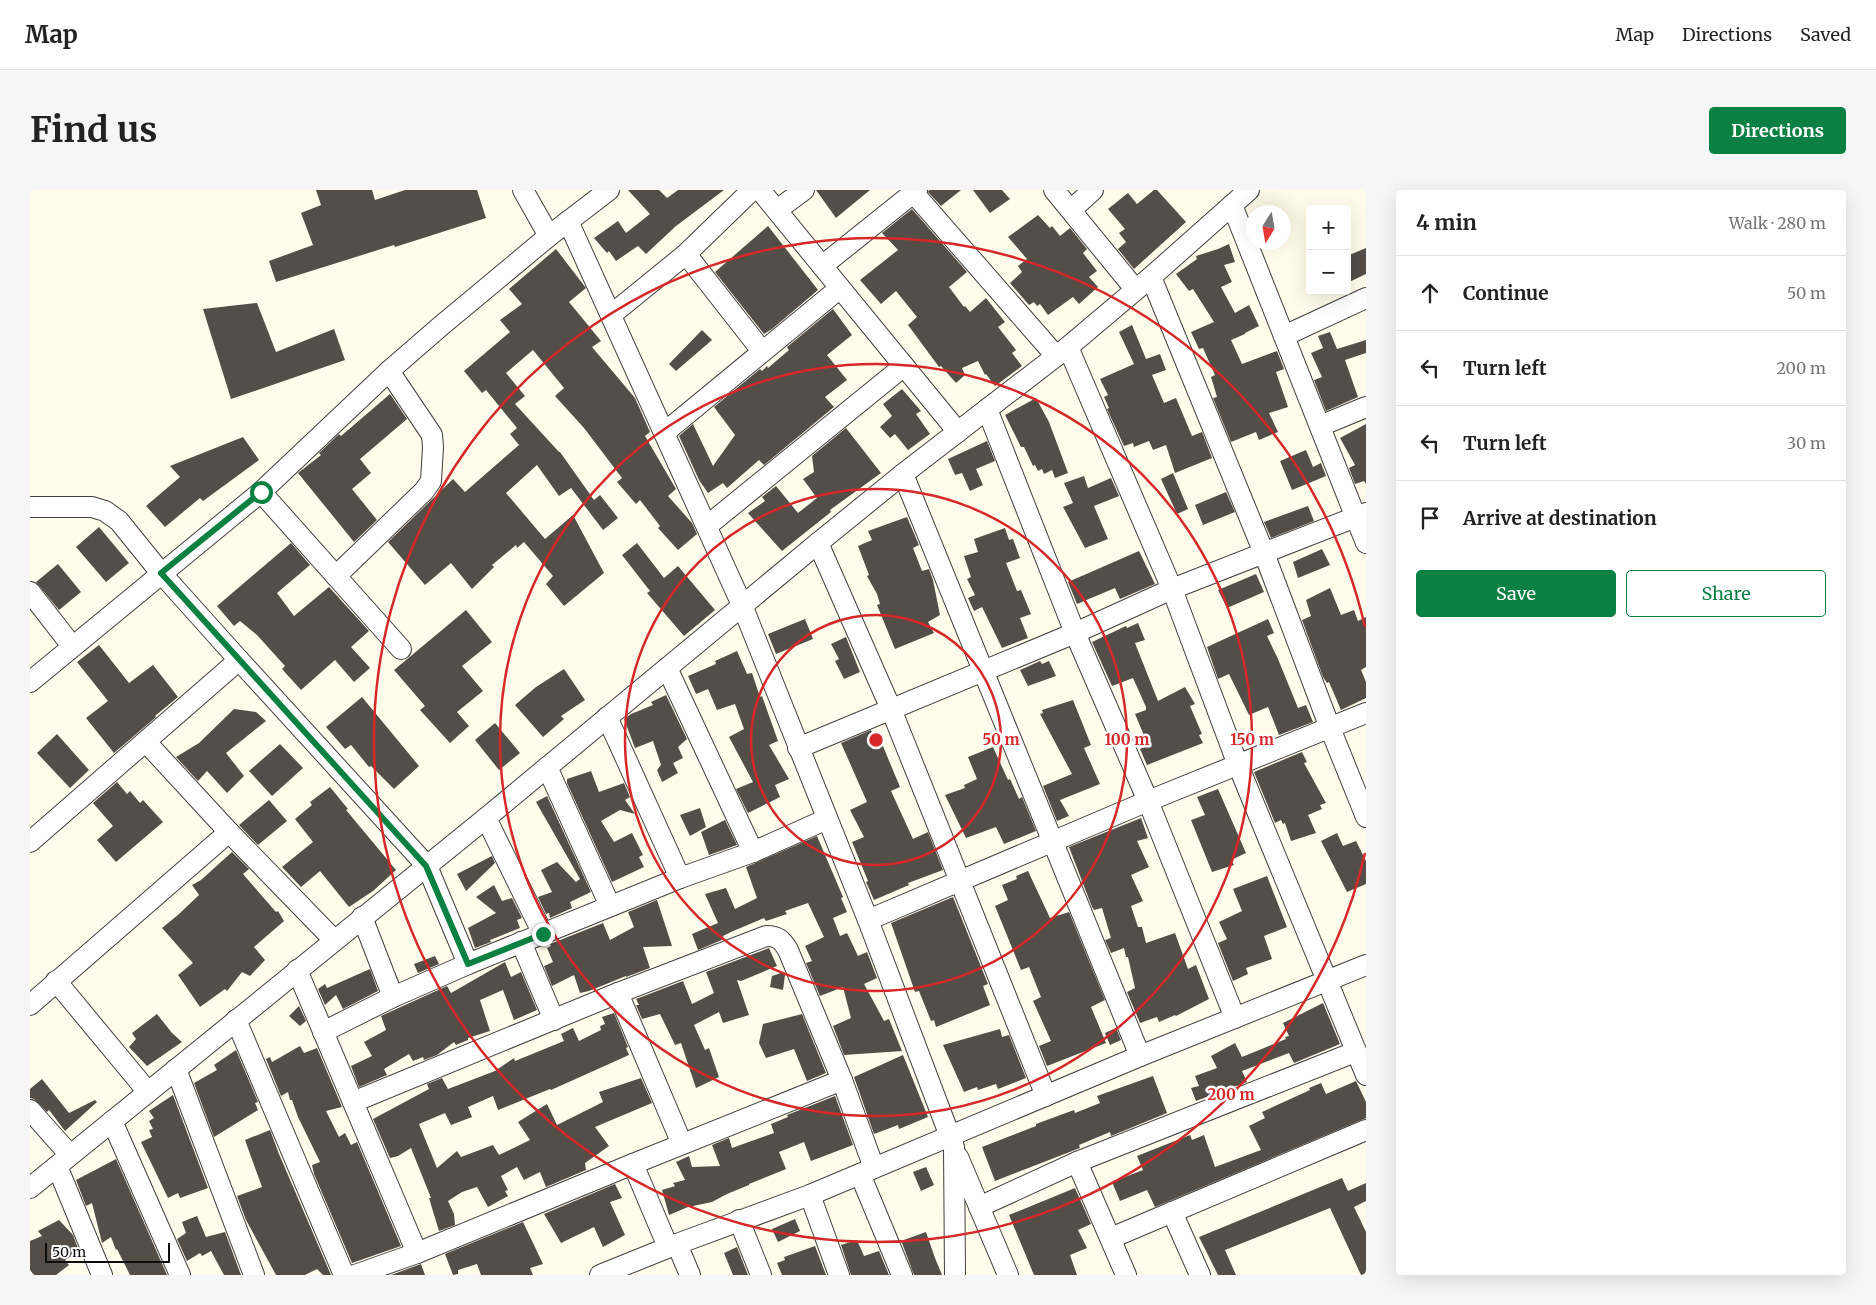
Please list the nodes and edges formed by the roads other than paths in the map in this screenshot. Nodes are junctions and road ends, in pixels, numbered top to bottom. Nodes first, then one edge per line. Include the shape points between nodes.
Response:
1 (523, 190) edge
2 (609, 190) edge
3 (752, 190) edge
4 (760, 190) edge
5 (804, 190) edge
6 (1054, 190) edge
7 (1092, 190) edge
8 (1250, 190) edge
9 (914, 191) edge
10 (1232, 206) junction
11 (777, 210) junction
12 (1071, 210) junction
13 (568, 221) junction
14 (549, 236) junction
15 (686, 254) junction
16 (822, 266) junction
17 (1151, 277) junction
18 (840, 288) junction
19 (1135, 290) junction
20 (1366, 298) edge
21 (611, 315) junction
22 (1284, 336) junction
23 (762, 351) junction
24 (1062, 351) junction
25 (904, 366) junction
26 (389, 371) junction
27 (1366, 407) edge
28 (987, 409) junction
29 (1320, 426) junction
30 (958, 432) junction
31 (664, 433) junction
32 (903, 474) junction
33 (261, 492) junction
34 (30, 507) edge
35 (1361, 515) edge
36 (707, 526) junction
37 (818, 543) junction
38 (1366, 543) edge
39 (1264, 552) junction
40 (161, 573) junction
41 (336, 576) junction
42 (1172, 588) junction
43 (30, 592) edge
44 (742, 605) junction
45 (1075, 633) junction
46 (72, 646) junction
47 (401, 649) dead end
48 (239, 660) junction
49 (667, 668) junction
50 (983, 672) junction
51 (30, 682) edge
52 (891, 709) junction
53 (1366, 713) edge
54 (607, 717) junction
55 (1330, 728) junction
56 (146, 742) junction
57 (798, 748) junction
58 (1238, 765) junction
59 (547, 767) junction
60 (1148, 801) junction
61 (1366, 817) edge
62 (486, 818) junction
63 (827, 819) junction
64 (229, 832) junction
65 (30, 842) edge
66 (1054, 842) junction
67 (753, 852) junction
68 (426, 866) junction
69 (680, 878) junction
70 (959, 881) junction
71 (610, 906) junction
72 (362, 917) junction
73 (868, 920) junction
74 (543, 934) junction
75 (334, 940) junction
76 (521, 942) junction
77 (468, 964) junction
78 (1366, 965) edge
79 (297, 970) junction
80 (1326, 981) junction
81 (56, 982) junction
82 (618, 993) junction
83 (393, 997) junction
84 (30, 1005) edge
85 (1236, 1018) junction
86 (236, 1020) junction
87 (554, 1020) junction
88 (323, 1032) junction
89 (1355, 1052) junction
90 (1140, 1056) junction
91 (176, 1069) junction
92 (1366, 1075) edge
93 (842, 1080) junction
94 (148, 1092) junction
95 (1046, 1096) junction
96 (353, 1102) junction
97 (30, 1110) edge
98 (112, 1121) junction
99 (1366, 1130) edge
100 (952, 1141) junction
101 (682, 1144) junction
102 (63, 1160) junction
103 (1077, 1162) junction
104 (634, 1164) junction
105 (867, 1171) junction
106 (30, 1188) edge
107 (810, 1195) junction
108 (979, 1207) junction
109 (1172, 1212) junction
110 (739, 1220) junction
111 (1111, 1238) junction
112 (673, 1245) junction
113 (417, 1253) junction
114 (622, 1271) edge
115 (102, 1275) edge
116 (180, 1275) edge
117 (254, 1275) edge
118 (344, 1275) edge
119 (355, 1275) edge
120 (600, 1275) edge
121 (690, 1275) edge
122 (761, 1275) edge
123 (839, 1275) edge
124 (902, 1275) edge
125 (954, 1275) edge
126 (1008, 1275) edge
127 (1126, 1275) edge
128 (1200, 1275) edge

1 - 14 street
2 - 13 street
3 - 15 street
4 - 11 street
5 - 11 street
6 - 12 street
7 - 12 street
8 - 10 street
9 - 16 street
9 - 24 street
10 - 17 street
10 - 22 street
11 - 16 street
12 - 19 street
13 - 14 street
13 - 21 street
14 - 26 street
15 - 21 street
15 - 23 street
16 - 18 street
17 - 19 street
17 - 39 street
18 - 23 street
18 - 25 street
19 - 24 street
20 - 22 street
21 - 31 street
22 - 29 street
23 - 31 street
24 - 28 street
24 - 42 street
25 - 30 street
25 - 36 street
26 - 33 street
26 - 41 street via 432,435 431,481
27 - 29 street
28 - 30 street
28 - 45 street
29 - 35 street
30 - 32 street
31 - 36 street
32 - 37 street
32 - 50 street
33 - 40 street
33 - 41 street
34 - 40 street via 92,507 105,511 119,521
35 - 38 street
35 - 39 street
36 - 44 street
37 - 44 street
37 - 52 street
39 - 42 street
39 - 55 street
40 - 46 street
40 - 48 street
41 - 47 street
42 - 45 street
42 - 58 street
43 - 46 street
44 - 49 street
44 - 57 street
45 - 50 street
45 - 60 street
46 - 51 street
48 - 56 street
48 - 68 street
49 - 54 street
49 - 67 street
50 - 52 street
50 - 66 street
52 - 57 street
52 - 70 street
53 - 55 street
54 - 59 street
54 - 69 street
55 - 58 street
55 - 61 street
56 - 64 street
56 - 65 street
57 - 63 street
58 - 60 street
58 - 80 street
59 - 62 street
59 - 71 street
60 - 66 street
60 - 85 street
62 - 68 street
62 - 74 street
63 - 67 street
63 - 73 street
64 - 75 street
64 - 81 street
66 - 70 street
66 - 90 street
67 - 69 street
68 - 72 street
68 - 77 street
69 - 71 street
70 - 73 street
70 - 95 street
71 - 74 street
72 - 75 street
72 - 83 street
73 - 100 street
74 - 76 street
75 - 79 street
76 - 77 street
76 - 87 street
77 - 83 street
78 - 80 street
79 - 86 street
79 - 88 street
80 - 85 street
80 - 89 street
81 - 84 street
81 - 94 street
82 - 87 street
82 - 93 street via 766,936 774,936 782,940 788,950
82 - 101 street
83 - 88 street
85 - 90 street
86 - 91 street
86 - 118 street
87 - 96 street
88 - 96 street
89 - 92 street
89 - 103 street
90 - 95 street
91 - 94 street
91 - 117 street
93 - 101 street
93 - 105 street
94 - 98 street
95 - 100 street
96 - 113 street
97 - 102 street
98 - 102 street
98 - 116 street
99 - 109 street
100 - 105 street
100 - 108 street
100 - 125 street
101 - 104 street
102 - 106 street
102 - 115 street
103 - 108 street
103 - 111 street
104 - 112 street
104 - 113 street
105 - 107 street
105 - 124 street
107 - 110 street
107 - 123 street
108 - 126 street
109 - 111 street
109 - 128 street
110 - 112 street
110 - 122 street
111 - 127 street
112 - 114 street
112 - 121 street
113 - 119 street
114 - 120 street

